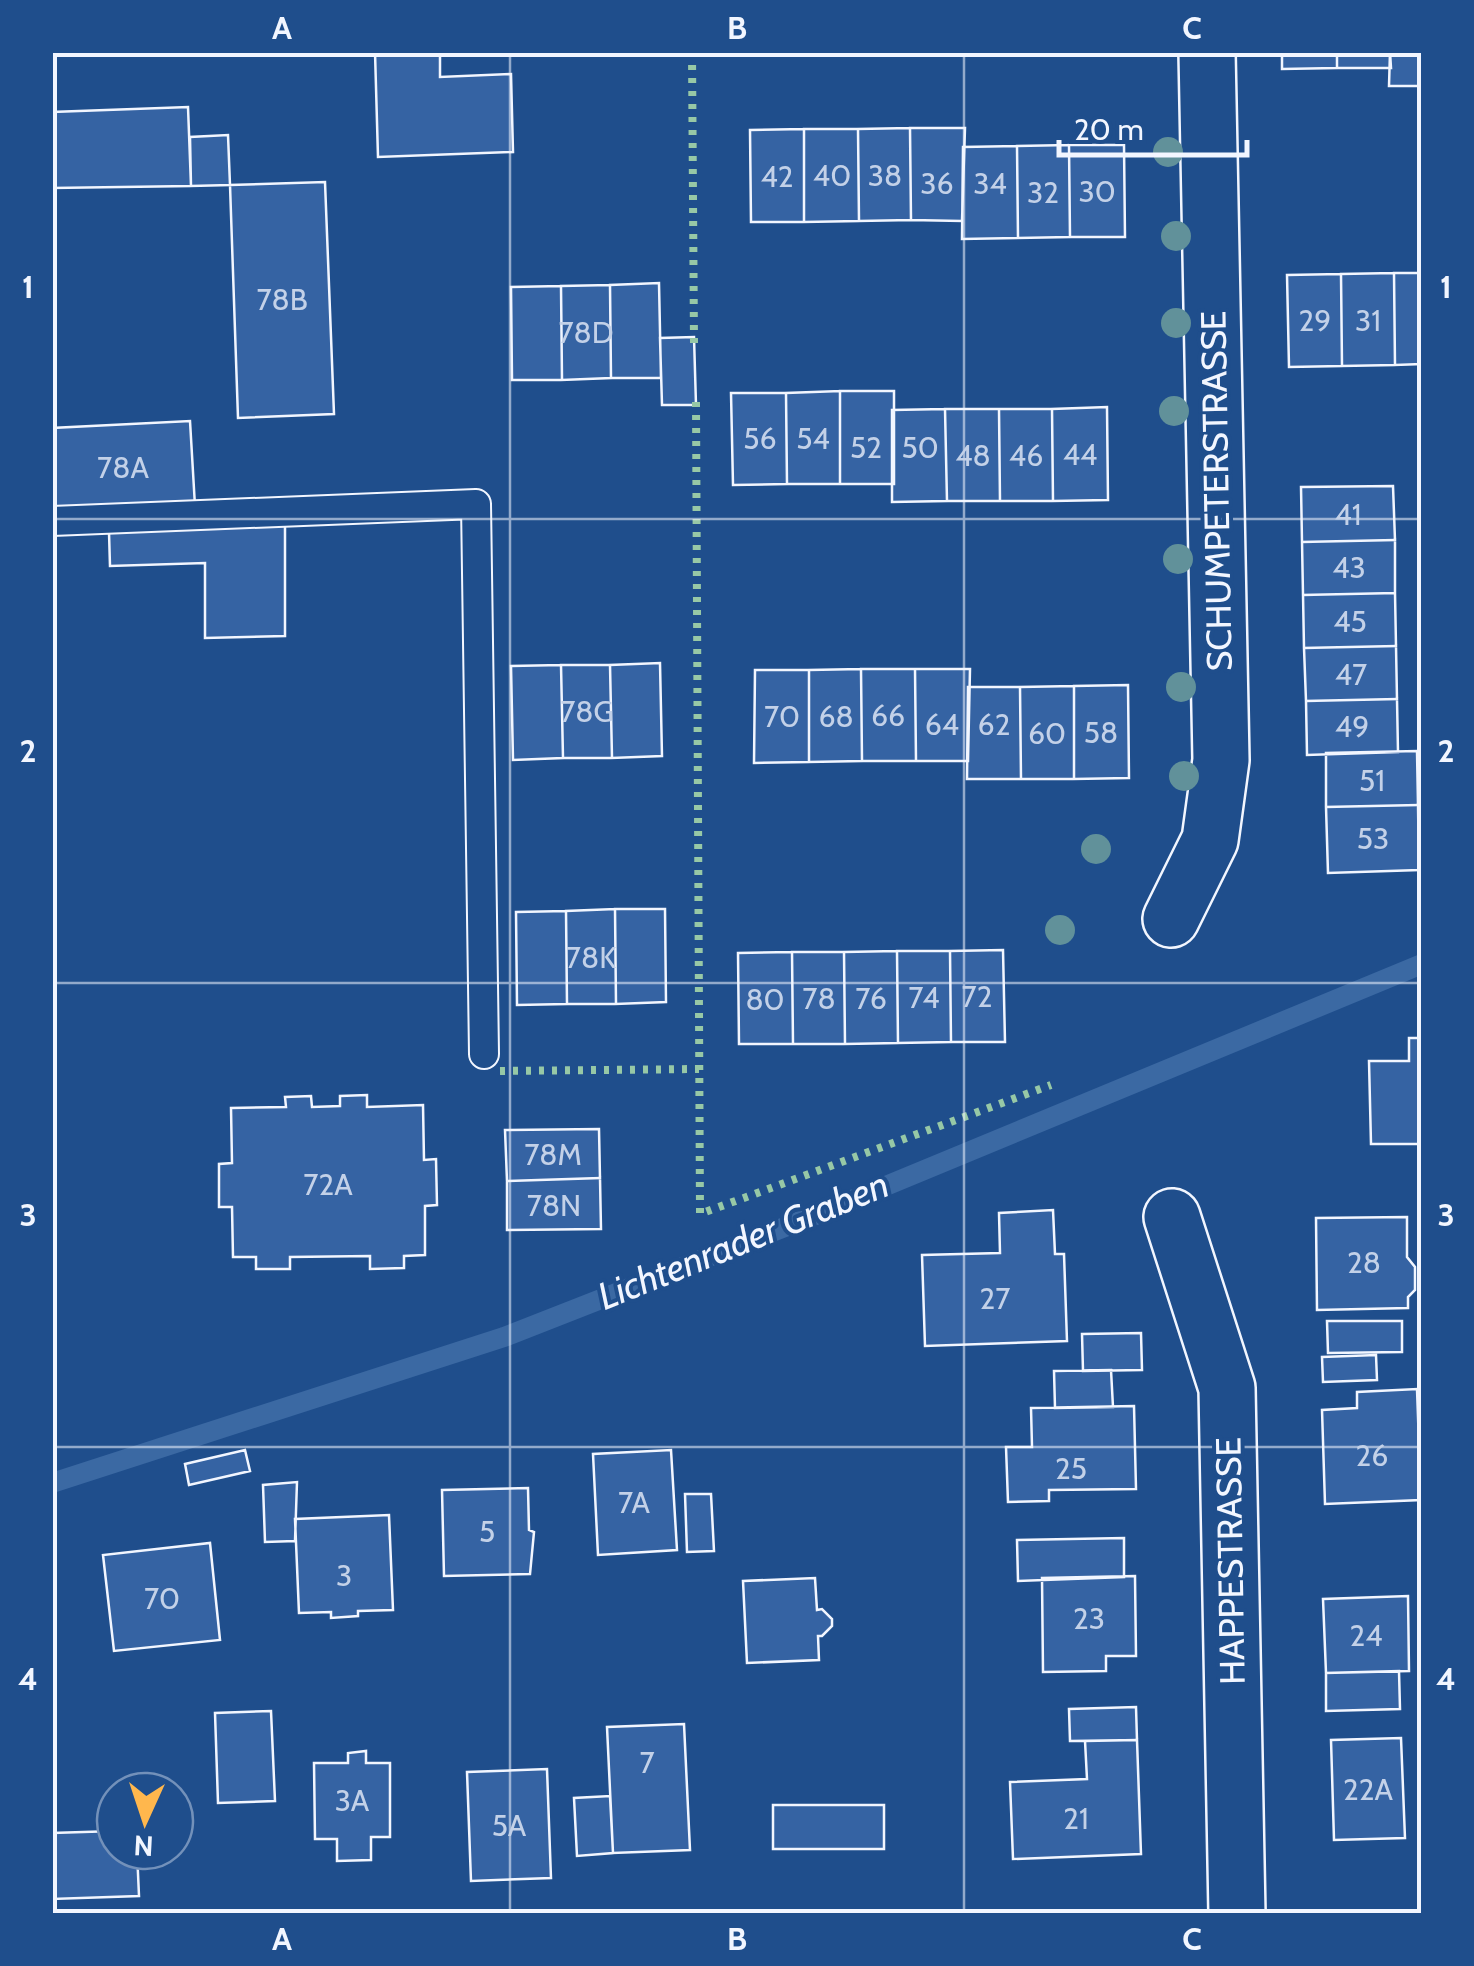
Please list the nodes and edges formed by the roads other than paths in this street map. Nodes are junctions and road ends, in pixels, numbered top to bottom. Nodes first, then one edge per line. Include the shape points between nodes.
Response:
1 (1207, 52) edge
2 (52, 520) edge
3 (1171, 919) dead end
4 (484, 1054) dead end
5 (1172, 1217) dead end
6 (1237, 1914) edge

1 - 3 street, SCHUMPETERSTRASSE via 1221,760 1210,840
2 - 4 lane via 476,504
5 - 6 street, HAPPESTRASSE via 1227,1388

